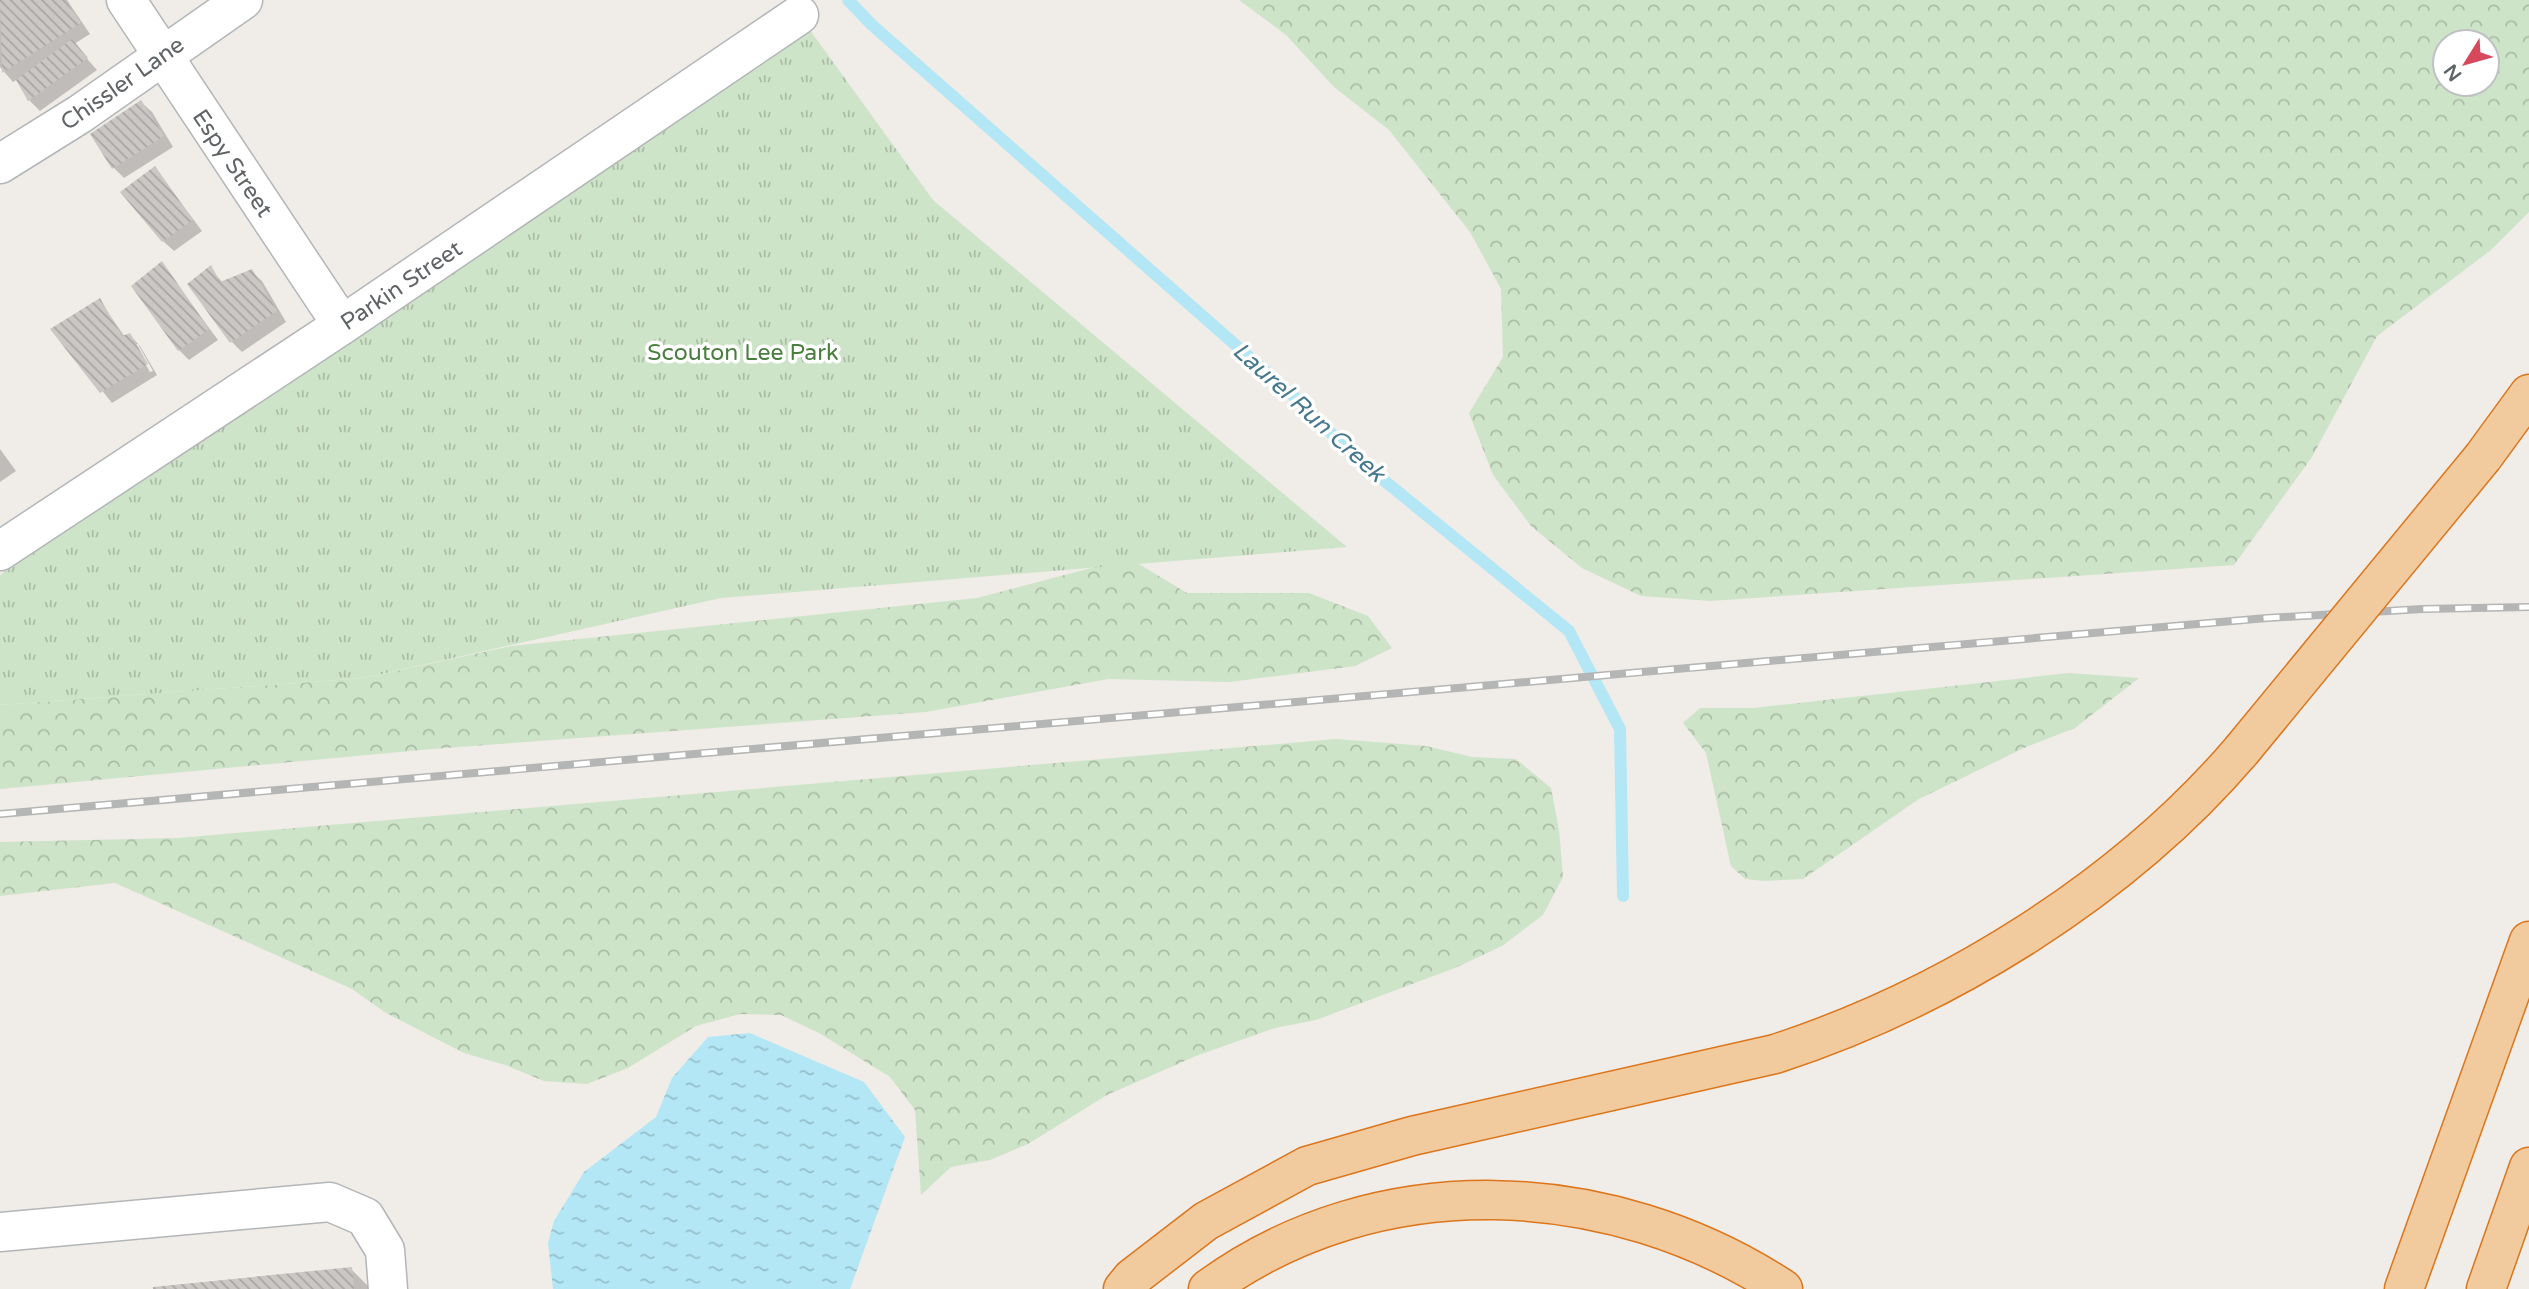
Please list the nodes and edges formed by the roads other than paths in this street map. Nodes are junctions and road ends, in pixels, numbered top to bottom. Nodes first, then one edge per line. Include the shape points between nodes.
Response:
1 (126, 0) edge
2 (243, 0) edge
3 (799, 15) dead end
4 (163, 57) junction
5 (0, 164) edge
6 (342, 325) junction
7 (2529, 394) edge
8 (0, 551) edge
9 (2529, 941) edge
10 (2529, 1167) edge
11 (0, 1232) edge
12 (388, 1289) edge
13 (1124, 1289) edge
14 (1208, 1289) edge
15 (1783, 1289) edge
16 (2404, 1289) edge
17 (2486, 1289) edge

1 - 4 street, Espy Street
2 - 4 street, Chissler Lane
3 - 6 street, Parkin Street
4 - 5 street, Chissler Lane
4 - 6 street, Espy Street
6 - 8 street, Parkin Street
7 - 13 highway, bridge via 2483,457 2207,790 2098,886 1979,962 1825,1038 1775,1054 1412,1136 1307,1166 1206,1221
9 - 16 highway
10 - 17 highway
11 - 12 street via 330,1202 365,1217 385,1250
14 - 15 highway via 1242,1264 1338,1223 1442,1200 1503,1199 1559,1202 1681,1235

